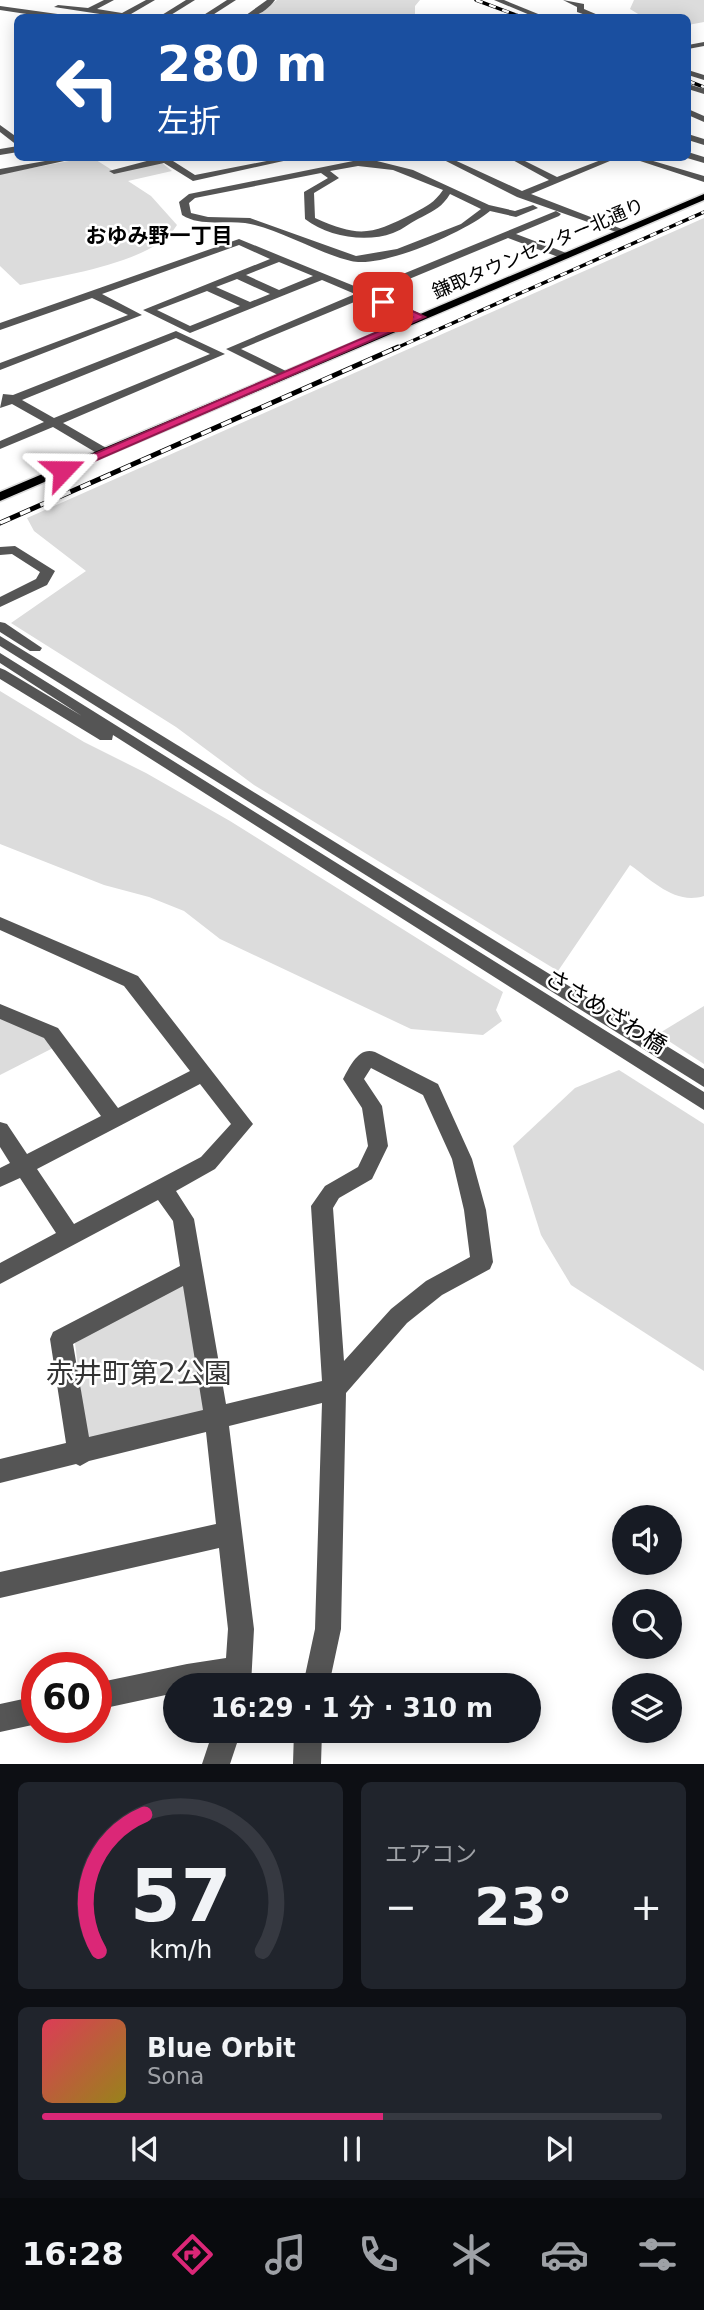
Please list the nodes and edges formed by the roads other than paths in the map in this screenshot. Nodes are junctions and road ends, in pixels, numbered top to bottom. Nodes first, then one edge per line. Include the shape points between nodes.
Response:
1 (17, 0) edge
2 (68, 0) edge
3 (110, 0) edge
4 (151, 0) edge
5 (191, 0) edge
6 (232, 0) edge
7 (271, 0) edge
8 (498, 0) edge
9 (531, 0) edge
10 (566, 0) edge
11 (510, 4) junction
12 (55, 7) junction
13 (0, 8) edge
14 (89, 10) junction
15 (43, 14) edge
16 (116, 14) edge
17 (125, 14) edge
18 (167, 14) edge
19 (209, 14) edge
20 (252, 14) edge
21 (535, 14) edge
22 (591, 14) edge
23 (0, 128) edge
24 (14, 140) edge
25 (58, 161) edge
26 (156, 161) edge
27 (167, 161) edge
28 (278, 161) edge
29 (450, 161) edge
30 (519, 161) edge
31 (605, 161) edge
32 (645, 161) edge
33 (321, 169) junction
34 (114, 171) dead end
35 (226, 171) junction
36 (0, 172) edge
37 (472, 173) junction
38 (460, 176) dead end
39 (704, 179) edge
40 (556, 180) junction
41 (255, 182) junction
42 (449, 184) junction
43 (520, 195) junction
44 (263, 197) dead end
45 (704, 197) edge
46 (486, 207) junction
47 (533, 208) dead end
48 (556, 214) dead end
49 (407, 225) junction
50 (622, 231) junction
51 (507, 234) junction
52 (439, 236) junction
53 (358, 237) junction
54 (481, 244) junction
55 (315, 249) junction
56 (565, 256) junction
57 (287, 257) junction
58 (237, 275) junction
59 (323, 276) junction
60 (207, 287) junction
61 (93, 294) junction
62 (278, 294) junction
63 (365, 294) junction
64 (250, 306) junction
65 (420, 317) junction
66 (0, 327) edge
67 (0, 366) edge
68 (286, 375) junction
69 (0, 392) edge
70 (13, 399) junction
71 (0, 404) edge
72 (54, 423) junction
73 (0, 445) edge
74 (104, 452) junction
75 (0, 497) edge
76 (0, 551) edge
77 (0, 603) edge
78 (0, 625) edge
79 (0, 640) edge
80 (0, 657) edge
81 (0, 673) edge
82 (165, 753) junction
83 (0, 923) edge
84 (524, 979) junction
85 (0, 1011) edge
86 (201, 1074) junction
87 (704, 1079) edge
88 (704, 1102) edge
89 (114, 1118) junction
90 (0, 1130) edge
91 (23, 1166) junction
92 (0, 1178) edge
93 (162, 1188) junction
94 (70, 1236) junction
95 (192, 1270) junction
96 (0, 1274) edge
97 (334, 1389) junction
98 (216, 1419) junction
99 (79, 1454) junction
100 (0, 1471) edge
101 (230, 1532) junction
102 (0, 1585) edge
103 (239, 1673) edge
104 (319, 1673) edge
105 (163, 1682) edge
106 (112, 1693) edge
107 (21, 1713) edge
108 (0, 1718) edge
109 (223, 1743) edge
110 (308, 1743) edge
111 (216, 1764) edge
112 (307, 1764) edge

1 - 12 street
2 - 12 street
3 - 14 street
4 - 17 street
5 - 18 street
6 - 19 street
7 - 20 street
8 - 11 street
9 - 11 street
10 - 22 street
11 - 21 street
12 - 14 street
13 - 15 street
14 - 16 street
23 - 24 street
25 - 36 street
26 - 34 street
27 - 35 street via 193,178
28 - 35 street
29 - 37 street
30 - 40 street
31 - 40 street
32 - 39 street
33 - 41 street
33 - 42 street via 382,163
33 - 53 street via 334,178 309,192 310,219
35 - 41 street
37 - 38 street
37 - 43 street
40 - 43 street
41 - 44 street
41 - 55 street via 192,196 184,202 187,215 247,220
42 - 46 street
42 - 49 street via 432,210 418,214
43 - 50 street
45 - 50 main road, 鎌取タウンセンター北通り
46 - 47 street via 516,214
46 - 52 street via 476,220
48 - 51 street
49 - 52 street
49 - 53 street
50 - 56 main road, 鎌取タウンセンター北通り
51 - 54 street
51 - 56 street
52 - 54 street
52 - 55 street via 368,259
53 - 55 street
54 - 63 street
56 - 65 main road, 鎌取タウンセンター北通り
57 - 58 street
57 - 59 street
57 - 61 street via 234,242
58 - 60 street
58 - 62 street
59 - 62 street
59 - 63 street
60 - 64 street
60 - 64 street via 148,310 190,330
61 - 66 street
61 - 67 street via 137,315
62 - 64 street
63 - 65 street
63 - 68 street via 232,349
65 - 68 main road, 鎌取タウンセンター北通り
68 - 74 main road, 鎌取タウンセンター北通り
69 - 70 street
70 - 71 street
70 - 72 street
70 - 72 street via 176,334 219,354
72 - 73 street
72 - 74 street
74 - 75 main road, 鎌取タウンセンター北通り
76 - 77 street via 15,550 48,571 42,582
78 - 82 street via 153,729
79 - 82 street
80 - 82 street
81 - 82 street via 116,742
82 - 84 street
83 - 86 street via 131,981
84 - 87 street, ささめざわ橋
84 - 88 street, ささめざわ橋
85 - 89 street via 51,1033
86 - 89 street
86 - 93 street via 243,1125 208,1163
89 - 91 street
90 - 91 street
91 - 92 street
91 - 94 street
93 - 94 street
93 - 95 street via 183,1219
94 - 96 street
95 - 98 street
95 - 99 street via 61,1339
97 - 97 street via 399,1316 434,1288 482,1262 462,1158 431,1090 368,1056 353,1079 372,1106 378,1146 365,1173 332,1192 322,1206
97 - 98 street
97 - 104 street via 328,1629
98 - 99 street
98 - 101 street
99 - 100 street
101 - 102 street
101 - 103 street via 241,1629
105 - 106 street
107 - 108 street
109 - 111 street
110 - 112 street

